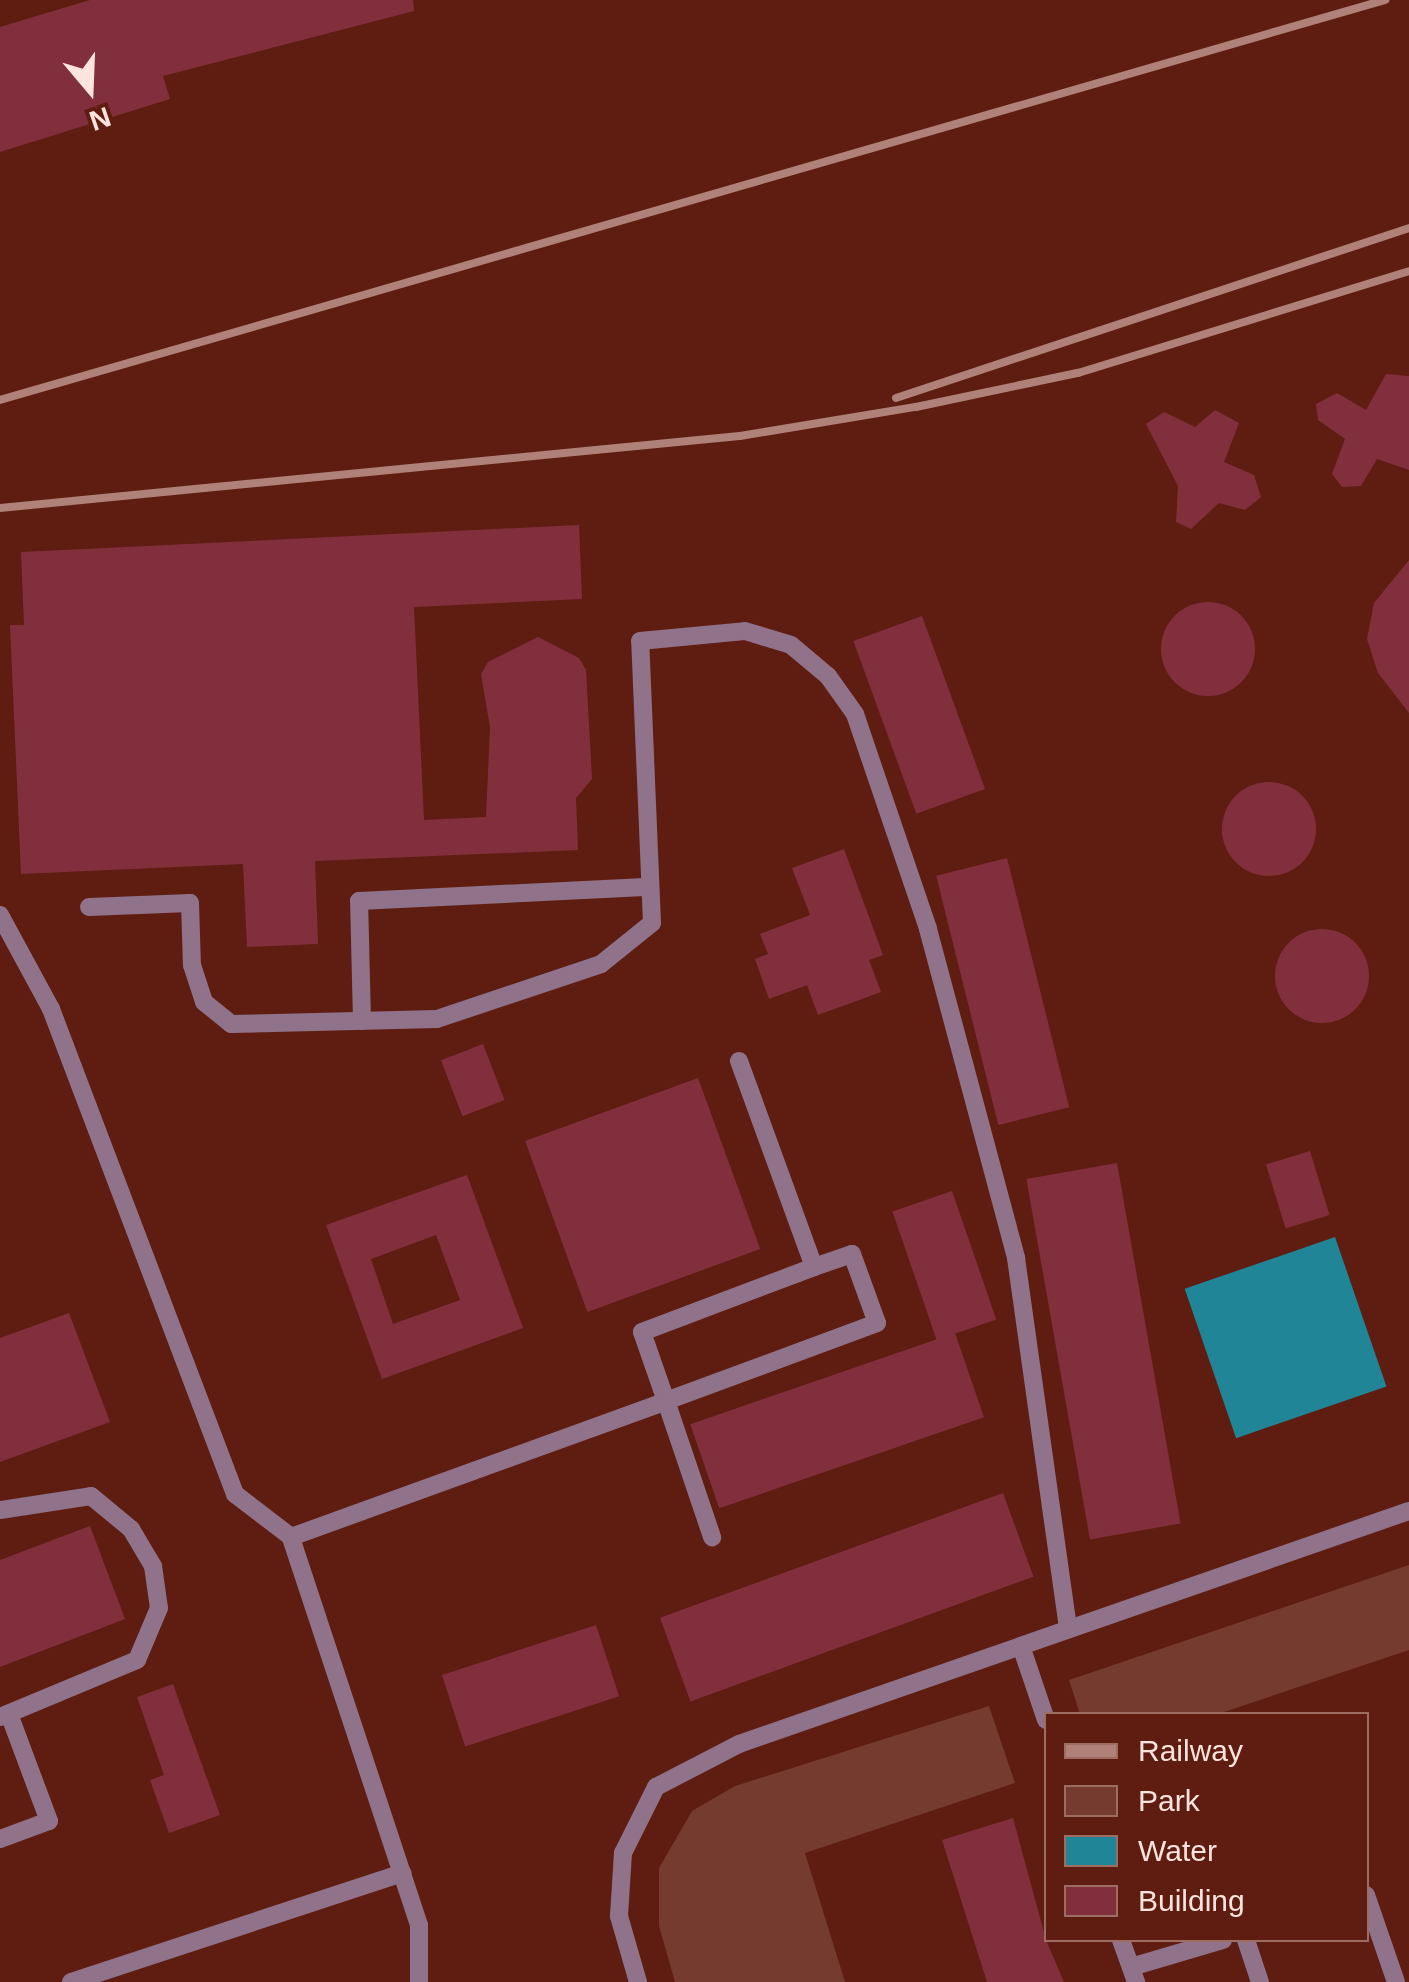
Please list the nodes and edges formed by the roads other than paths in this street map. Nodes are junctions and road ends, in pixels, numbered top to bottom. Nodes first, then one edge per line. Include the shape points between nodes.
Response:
1 (650, 887) junction
2 (89, 906) dead end
3 (0, 916) edge
4 (362, 1021) junction
5 (740, 1061) dead end
6 (814, 1268) junction
7 (666, 1401) junction
8 (0, 1510) edge
9 (1409, 1511) edge
10 (291, 1536) junction
11 (712, 1536) dead end
12 (1068, 1629) junction
13 (1021, 1646) junction
14 (1044, 1714) edge
15 (4, 1716) edge
16 (0, 1839) edge
17 (404, 1873) junction
18 (1369, 1904) edge
19 (1123, 1942) edge
20 (1218, 1942) edge
21 (1247, 1942) edge
22 (1133, 1975) edge
23 (71, 1982) edge
24 (419, 1982) edge
25 (638, 1982) edge
26 (1260, 1982) edge
27 (1396, 1982) edge

1 - 4 lane via 652,923 600,964 437,1019
1 - 4 lane via 359,902
1 - 12 lane via 640,642 745,631 792,646 828,676 855,714 928,929 1016,1258
2 - 4 lane via 190,903 192,966 204,1002 231,1024
3 - 10 lane via 50,1009 235,1494
5 - 6 lane
6 - 7 lane via 642,1332
6 - 7 lane via 852,1254 877,1323
7 - 10 lane
7 - 11 lane
8 - 15 lane via 91,1496 130,1529 153,1566 159,1608 137,1660
9 - 12 lane
10 - 17 lane
12 - 13 lane
13 - 14 lane
13 - 25 lane via 739,1744 656,1787 623,1853 619,1916
15 - 16 lane via 49,1820
17 - 23 lane
17 - 24 lane via 420,1925
18 - 27 lane
19 - 22 lane
20 - 22 lane
21 - 26 lane

